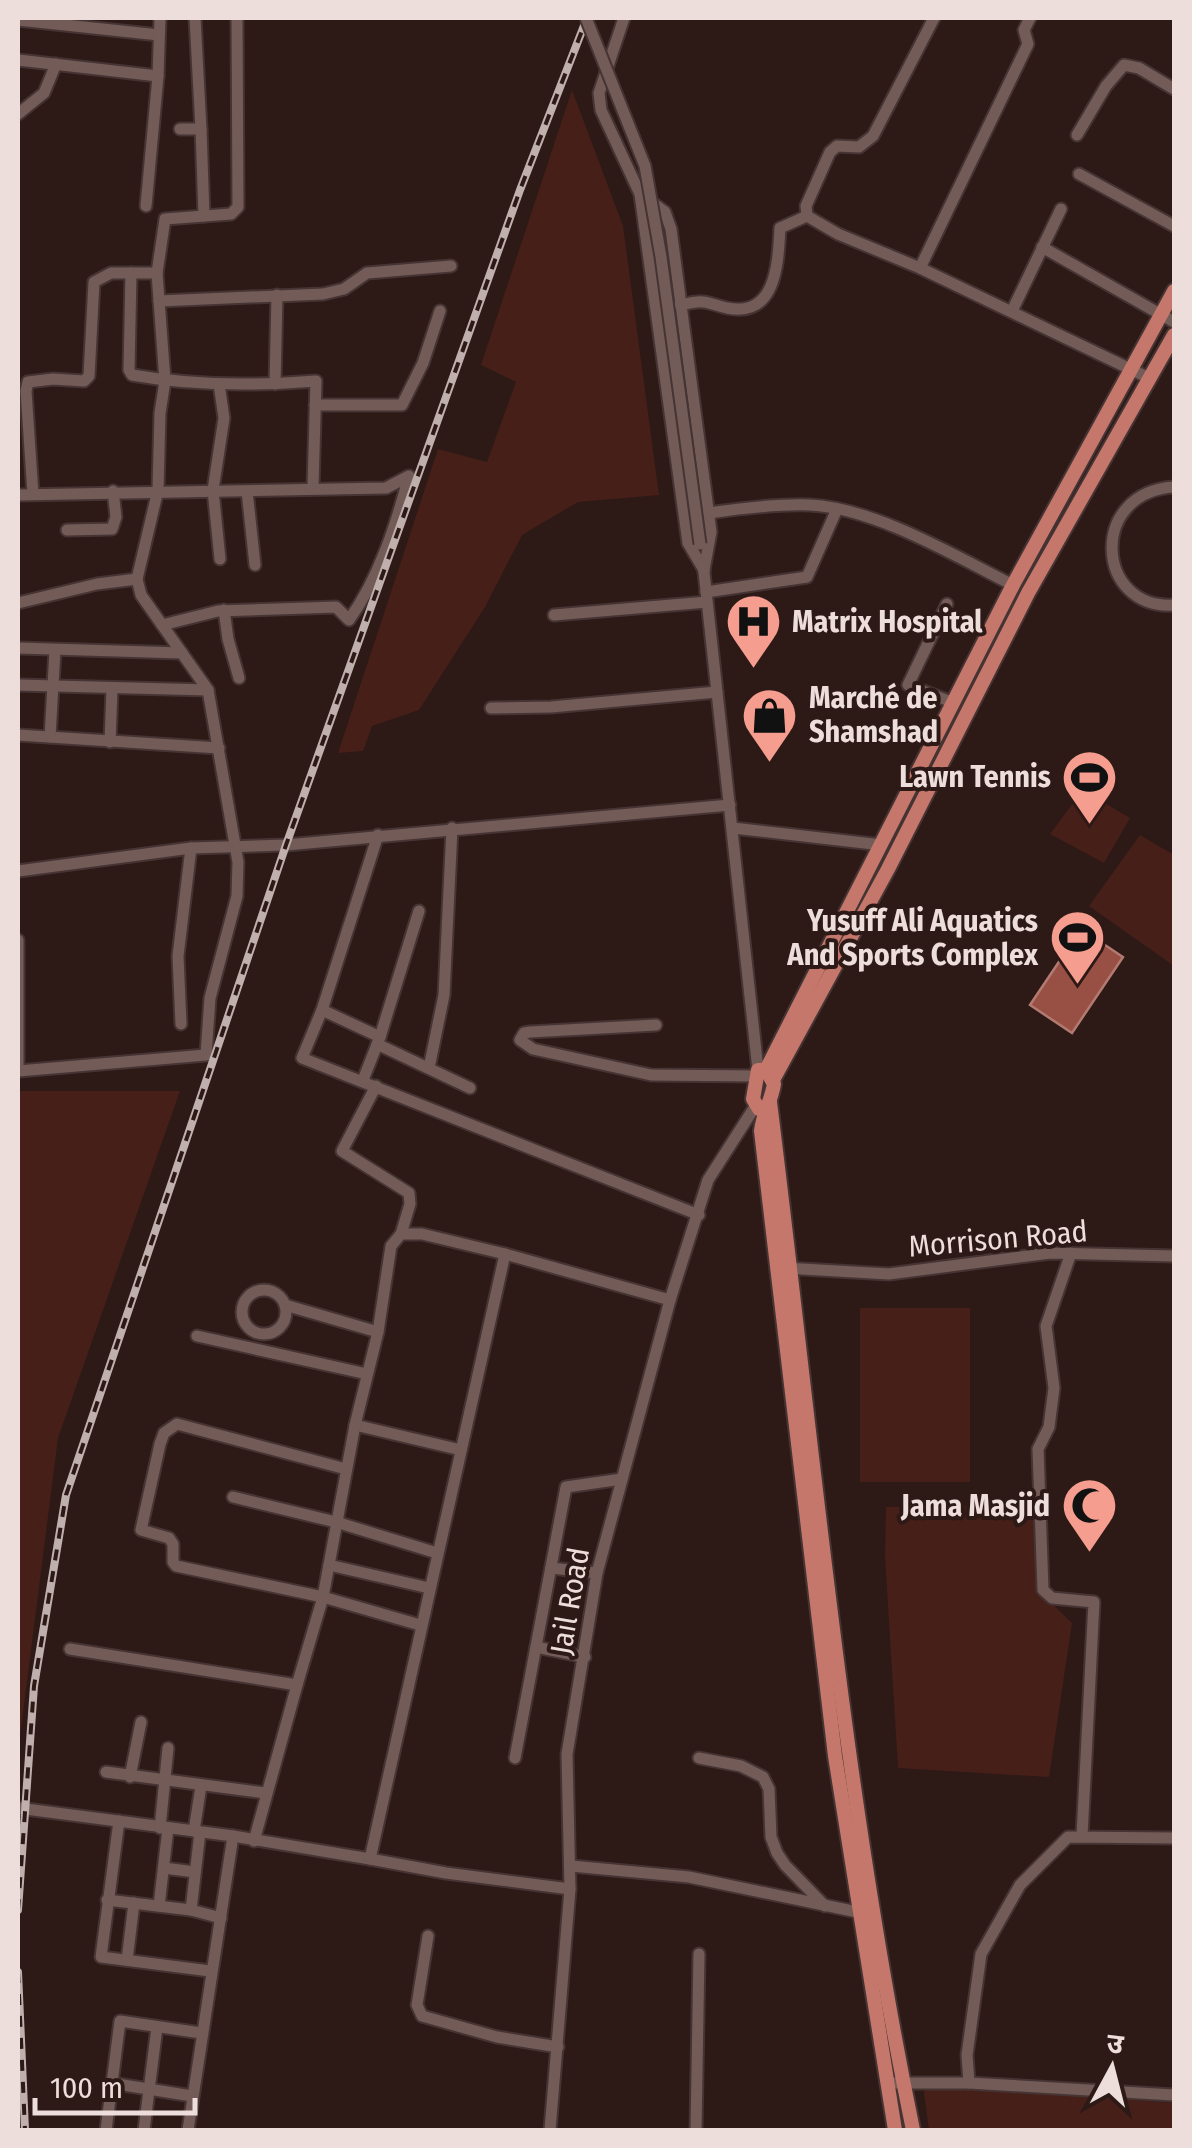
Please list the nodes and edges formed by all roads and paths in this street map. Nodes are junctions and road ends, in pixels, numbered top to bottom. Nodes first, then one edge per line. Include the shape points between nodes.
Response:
1 (160, 18) edge
2 (195, 18) edge
3 (237, 18) edge
4 (586, 18) edge
5 (624, 18) edge
6 (934, 18) edge
7 (1030, 18) edge
8 (18, 20) edge
9 (159, 36) junction
10 (18, 60) edge
11 (56, 64) junction
12 (158, 76) junction
13 (1174, 90) edge
14 (18, 114) edge
15 (180, 129) dead end
16 (201, 129) junction
17 (1077, 134) dead end
18 (1080, 174) dead end
19 (640, 194) junction
20 (146, 206) dead end
21 (1062, 209) dead end
22 (204, 216) junction
23 (806, 216) junction
24 (1174, 226) edge
25 (1042, 247) junction
26 (451, 266) dead end
27 (920, 268) junction
28 (131, 273) junction
29 (157, 273) junction
30 (1174, 291) edge
31 (277, 295) junction
32 (160, 301) junction
33 (680, 305) junction
34 (440, 311) dead end
35 (1012, 311) junction
36 (1168, 318) edge
37 (1174, 335) edge
38 (1132, 370) junction
39 (1149, 378) junction
40 (165, 381) junction
41 (219, 384) junction
42 (275, 384) junction
43 (315, 405) junction
44 (1174, 486) edge
45 (313, 487) junction
46 (113, 490) junction
47 (158, 490) junction
48 (214, 490) junction
49 (247, 491) junction
50 (33, 494) junction
51 (18, 495) edge
52 (836, 509) junction
53 (709, 513) junction
54 (66, 530) dead end
55 (220, 559) dead end
56 (255, 565) dead end
57 (704, 570) junction
58 (137, 579) junction
59 (1013, 584) junction
60 (706, 598) junction
61 (18, 602) edge
62 (947, 604) dead end
63 (1174, 605) edge
64 (224, 610) junction
65 (554, 616) dead end
66 (162, 625) junction
67 (18, 648) edge
68 (55, 650) junction
69 (182, 653) junction
70 (239, 678) dead end
71 (18, 685) edge
72 (51, 686) junction
73 (112, 689) junction
74 (208, 690) junction
75 (717, 692) junction
76 (954, 703) junction
77 (491, 708) dead end
78 (18, 735) edge
79 (50, 737) junction
80 (110, 742) junction
81 (219, 748) junction
82 (730, 805) junction
83 (452, 828) junction
84 (733, 828) junction
85 (378, 834) junction
86 (233, 844) junction
87 (882, 845) junction
88 (191, 848) junction
89 (18, 871) edge
90 (419, 911) dead end
91 (18, 940) edge
92 (322, 1010) junction
93 (182, 1024) dead end
94 (656, 1025) dead end
95 (379, 1041) junction
96 (429, 1068) junction
97 (18, 1071) edge
98 (763, 1074) junction
99 (369, 1083) junction
100 (470, 1088) dead end
101 (763, 1106) junction
102 (700, 1215) junction
103 (401, 1234) junction
104 (504, 1254) junction
105 (1071, 1254) junction
106 (1174, 1256) edge
107 (785, 1268) junction
108 (670, 1300) junction
109 (284, 1304) dead end
110 (378, 1332) junction
111 (197, 1336) dead end
112 (368, 1374) junction
113 (355, 1425) junction
114 (461, 1450) junction
115 (346, 1470) junction
116 (622, 1479) junction
117 (234, 1497) dead end
118 (336, 1522) junction
119 (437, 1552) junction
120 (329, 1564) junction
121 (550, 1568) junction
122 (597, 1573) junction
123 (429, 1588) junction
124 (324, 1597) junction
125 (420, 1625) junction
126 (536, 1647) junction
127 (70, 1649) dead end
128 (584, 1658) junction
129 (297, 1685) junction
130 (140, 1722) dead end
131 (168, 1748) dead end
132 (514, 1758) dead end
133 (699, 1758) dead end
134 (106, 1772) dead end
135 (130, 1777) junction
136 (165, 1781) junction
137 (200, 1786) junction
138 (265, 1793) junction
139 (18, 1808) edge
140 (118, 1821) junction
141 (164, 1828) junction
142 (197, 1831) junction
143 (233, 1836) junction
144 (1082, 1836) junction
145 (1174, 1838) edge
146 (254, 1840) junction
147 (370, 1860) junction
148 (571, 1866) junction
149 (164, 1868) junction
150 (195, 1872) junction
151 (570, 1888) junction
152 (107, 1900) junction
153 (134, 1903) junction
154 (159, 1906) junction
155 (825, 1906) junction
156 (190, 1910) junction
157 (867, 1914) junction
158 (221, 1918) junction
159 (428, 1936) dead end
160 (699, 1954) dead end
161 (127, 1960) junction
162 (210, 1971) junction
163 (157, 2026) junction
164 (201, 2033) junction
165 (558, 2047) junction
166 (895, 2083) junction
167 (969, 2083) junction
168 (111, 2084) junction
169 (148, 2089) junction
170 (1174, 2095) edge
171 (192, 2096) junction
172 (106, 2130) edge
173 (144, 2130) edge
174 (188, 2130) edge
175 (550, 2130) edge
176 (696, 2130) edge
177 (895, 2130) edge
178 (913, 2130) edge

1 - 9 street
2 - 16 street
3 - 22 street via 238,207
4 - 57 street, bridge via 645,166
5 - 19 street via 599,93
6 - 23 street via 874,136 859,147 830,152
7 - 27 street via 1024,30 1028,44
8 - 9 street
9 - 12 street
10 - 11 street
11 - 12 street
11 - 14 street via 44,93
12 - 20 street
13 - 17 street via 1124,65
15 - 16 street
16 - 22 street
18 - 24 street
19 - 33 street via 665,212 672,230
19 - 57 street via 688,543
21 - 25 street
22 - 29 street via 165,219
23 - 27 street
23 - 33 street via 780,228 778,274 752,308 704,300
25 - 35 street
25 - 36 street
26 - 31 street via 367,273 337,292
27 - 35 street
28 - 29 street
28 - 40 street via 129,370
28 - 50 street via 94,282 89,376 28,382
29 - 32 street
30 - 36 main road
31 - 32 street
31 - 42 street
32 - 40 street
33 - 53 street
34 - 43 street via 402,405
35 - 38 street
36 - 38 main road
37 - 39 main road
38 - 39 street
38 - 59 main road
39 - 98 main road via 1028,593 880,885
40 - 41 street
40 - 47 street
41 - 42 street
41 - 48 street via 224,418
42 - 43 street via 316,381
43 - 45 street
44 - 63 street via 1134,498 1111,538 1123,582 1141,598
45 - 49 street
45 - 64 street via 386,488 409,476 367,595 349,620 336,606
46 - 47 street
46 - 50 street
46 - 54 street via 112,529
47 - 48 street
47 - 58 street
48 - 49 street
48 - 55 street
49 - 56 street
50 - 51 street
52 - 53 street
52 - 59 street via 902,530
52 - 60 street via 807,577
53 - 57 street
57 - 60 street
58 - 61 street
58 - 66 street
59 - 76 main road
60 - 65 street
60 - 75 street
62 - 76 street via 908,684
64 - 66 street
64 - 70 street
66 - 69 street
67 - 68 street
68 - 69 street
68 - 72 street
69 - 74 street
71 - 72 street
72 - 73 street
72 - 79 street
73 - 74 street
73 - 80 street
74 - 81 street
75 - 77 street
75 - 82 street
76 - 87 main road
78 - 79 street
79 - 80 street
80 - 81 street
81 - 86 street
82 - 83 street
82 - 84 street
83 - 85 street
83 - 96 street via 444,995
84 - 87 street
84 - 98 street
85 - 86 street
85 - 92 street
86 - 88 street
86 - 97 street via 240,880 210,998 206,1055
87 - 98 main road
88 - 89 street
88 - 93 street via 178,956
90 - 95 street
91 - 97 street
92 - 95 street
92 - 99 street via 302,1058
94 - 98 street via 524,1033 520,1040 534,1049 652,1075
95 - 96 street
95 - 99 street
96 - 100 street
98 - 101 main road via 753,1092
99 - 102 street
99 - 103 street via 342,1151 408,1193
101 - 102 street, Jail Road via 708,1180
101 - 107 main road via 761,1131
102 - 108 street, Jail Road
103 - 104 street
103 - 110 street via 391,1246
104 - 108 street
104 - 114 street
105 - 106 street, Morrison Road
105 - 107 street, Morrison Road via 889,1274
105 - 144 street via 1046,1326 1054,1388 1049,1427 1038,1448 1043,1590 1052,1598 1094,1602
107 - 157 main road
108 - 116 street, Jail Road
109 - 110 street
110 - 112 street
111 - 112 street
112 - 113 street
113 - 114 street
113 - 115 street
114 - 119 street
115 - 118 street
115 - 124 street via 176,1424 160,1444 140,1525 170,1538 176,1566
116 - 121 street via 566,1486
116 - 122 street, Jail Road
117 - 118 street
118 - 119 street
118 - 120 street
119 - 123 street
120 - 123 street
120 - 124 street
121 - 122 street
121 - 126 street
122 - 128 street, Jail Road
123 - 125 street
124 - 125 street
124 - 129 street
125 - 147 street
126 - 128 street
126 - 132 street
127 - 129 street
128 - 148 street, Jail Road via 567,1754
129 - 138 street
130 - 135 street
131 - 136 street
133 - 155 street via 763,1777 777,1853
134 - 135 street
135 - 136 street
136 - 137 street
136 - 141 street
137 - 138 street
137 - 142 street
138 - 146 street
139 - 140 street
140 - 141 street
140 - 152 street
141 - 142 street
141 - 149 street
142 - 143 street
142 - 150 street
143 - 146 street
143 - 158 street
144 - 145 street
144 - 167 street via 1068,1837 1020,1885 982,1954 966,2056
146 - 147 street
147 - 151 street
148 - 151 street, Jail Road
148 - 155 street via 690,1877
149 - 150 street
149 - 154 street
150 - 156 street
151 - 165 street, Jail Road
152 - 153 street
152 - 161 street via 101,1956
153 - 154 street
153 - 161 street
154 - 156 street
155 - 157 street
156 - 158 street
157 - 166 main road
158 - 162 street
159 - 165 street via 417,2005 422,2016
160 - 176 street
161 - 162 street
162 - 164 street
163 - 164 street
163 - 168 street via 120,2021
163 - 169 street
164 - 171 street
165 - 175 street, Jail Road
166 - 167 street
166 - 177 main road
166 - 178 main road
167 - 170 street
168 - 169 street
168 - 172 street
169 - 171 street
169 - 173 street
171 - 174 street

